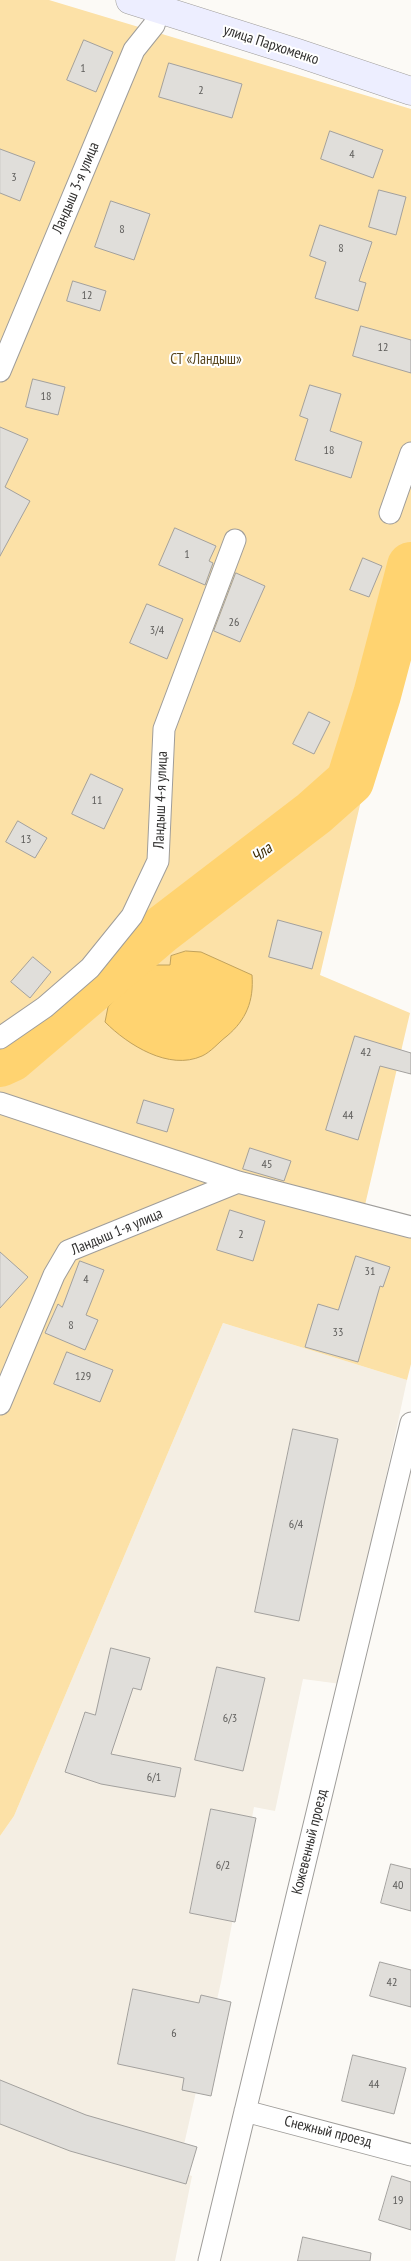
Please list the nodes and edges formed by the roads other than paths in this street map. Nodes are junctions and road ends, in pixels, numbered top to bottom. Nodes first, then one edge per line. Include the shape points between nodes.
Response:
1 (130, 0) edge
2 (159, 9) junction
3 (411, 91) edge
4 (0, 371) edge
5 (411, 453) edge
6 (390, 513) dead end
7 (235, 540) dead end
8 (0, 1038) edge
9 (0, 1103) edge
10 (238, 1182) junction
11 (411, 1227) edge
12 (0, 1404) edge
13 (411, 1423) edge
14 (245, 2112) junction
15 (411, 2155) edge
16 (209, 2261) edge

1 - 2 street, улица Пархоменко
2 - 3 street, улица Пархоменко
2 - 4 street, Ландыш 3-я улица via 154,25 134,50
5 - 6 street
7 - 8 street, Ландыш 4-я улица via 164,729 158,861 132,916 90,968 45,1007
9 - 10 street
10 - 11 street
10 - 12 street, Ландыш 1-я улица via 68,1251 54,1275
13 - 14 street, Кожевенный проезд
14 - 15 street, Снежный проезд
14 - 16 street, Кожевенный проезд

